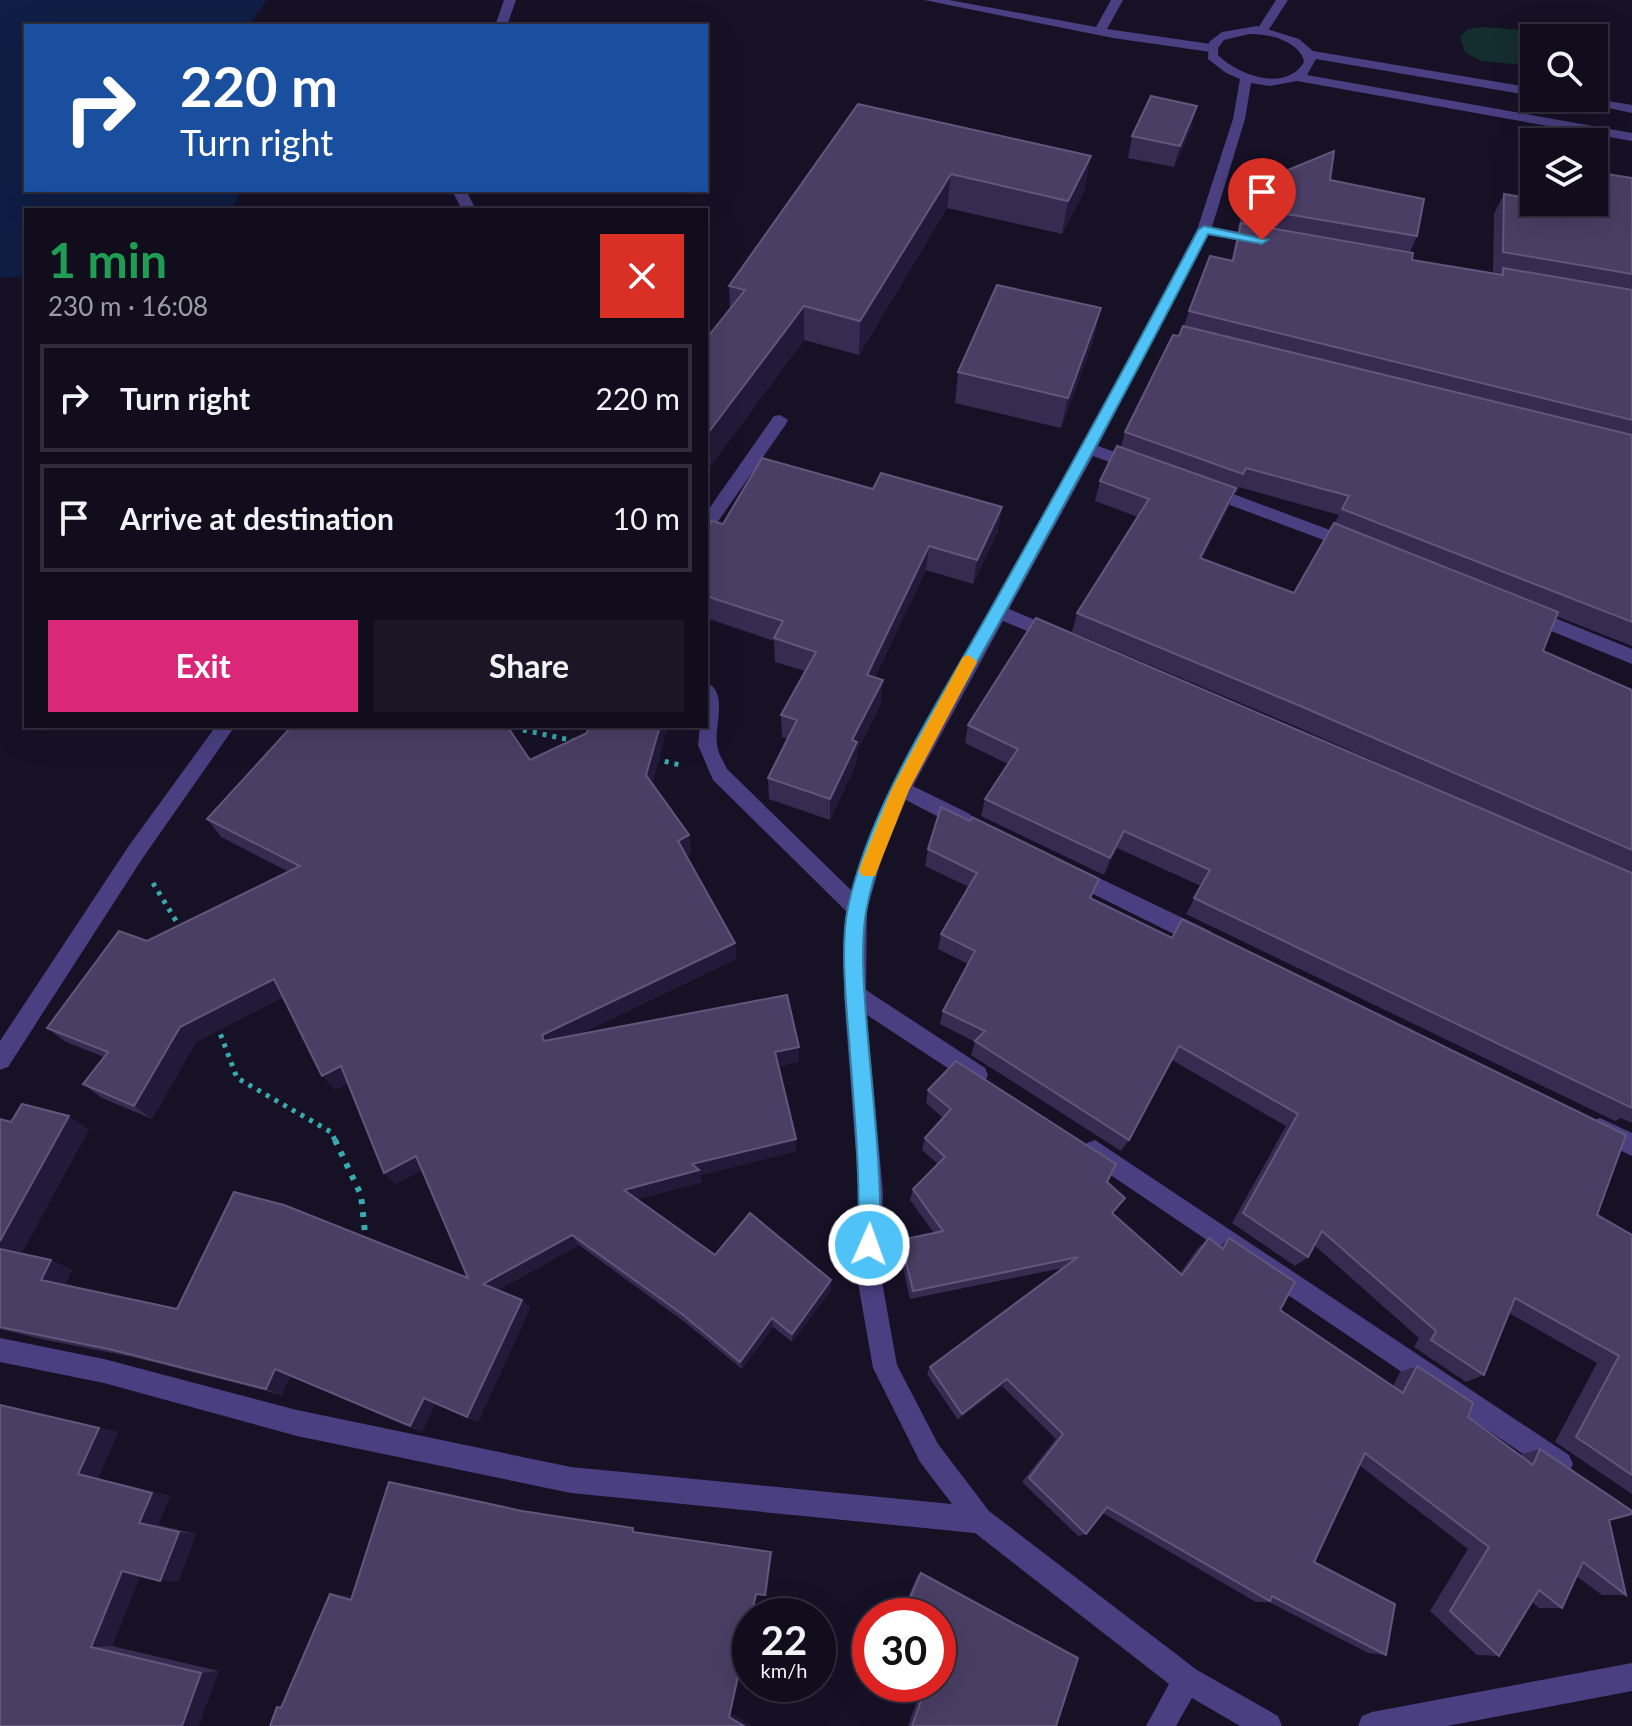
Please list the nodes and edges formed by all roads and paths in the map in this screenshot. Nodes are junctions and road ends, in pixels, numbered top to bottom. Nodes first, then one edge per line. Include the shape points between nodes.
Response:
1 (510, 0) edge
2 (930, 0) edge
3 (1117, 0) edge
4 (1282, 0) edge
5 (502, 24) edge
6 (1100, 31) junction
7 (1262, 31) junction
8 (1211, 48) junction
9 (1308, 54) junction
10 (1295, 77) junction
11 (1246, 78) junction
12 (1520, 90) edge
13 (1608, 105) edge
14 (1632, 109) edge
15 (1632, 137) edge
16 (1204, 230) junction
17 (1280, 243) edge
18 (780, 420) dead end
19 (1088, 448) junction
20 (1158, 474) edge
21 (1187, 484) edge
22 (708, 523) edge
23 (1371, 551) edge
24 (1515, 609) edge
25 (997, 611) junction
26 (1067, 641) edge
27 (1632, 657) edge
28 (708, 700) edge
29 (225, 728) edge
30 (523, 730) dead end
31 (584, 743) edge
32 (644, 757) edge
33 (720, 774) junction
34 (901, 789) junction
35 (983, 830) edge
36 (135, 853) junction
37 (1052, 864) edge
38 (857, 909) junction
39 (183, 937) edge
40 (1217, 945) edge
41 (855, 995) junction
42 (216, 1021) edge
43 (0, 1060) edge
44 (1001, 1090) edge
45 (1575, 1116) edge
46 (1080, 1142) edge
47 (1632, 1145) edge
48 (367, 1254) edge
49 (0, 1350) edge
50 (1582, 1479) edge
51 (980, 1520) junction
52 (1632, 1677) edge
53 (1187, 1680) junction
54 (1160, 1726) edge
55 (1268, 1726) edge
56 (1372, 1726) edge

1 - 5 street
2 - 6 street
3 - 6 street
4 - 7 street
6 - 8 street
7 - 8 street via 1226,34
7 - 9 street via 1288,38
8 - 11 street via 1219,65
9 - 10 street via 1305,70
9 - 12 street
10 - 11 street
10 - 15 street
11 - 16 street via 1239,119
13 - 14 street
16 - 17 street
16 - 19 street via 1159,333
18 - 22 street
19 - 20 street
19 - 25 street
21 - 23 street
24 - 27 street
25 - 26 street
25 - 34 street
28 - 33 street via 707,745
29 - 36 street
30 - 31 path
32 - 33 path
33 - 38 street
34 - 35 street
34 - 38 street
36 - 39 path
36 - 43 street
37 - 40 street
38 - 41 street
41 - 44 street
41 - 51 street via 871,1193 868,1271 885,1368 929,1453
42 - 48 path via 237,1078 331,1132 361,1195
45 - 47 street
46 - 50 street
49 - 51 street via 104,1371 297,1423 571,1480
51 - 53 street
52 - 56 street
53 - 54 street
53 - 55 street

